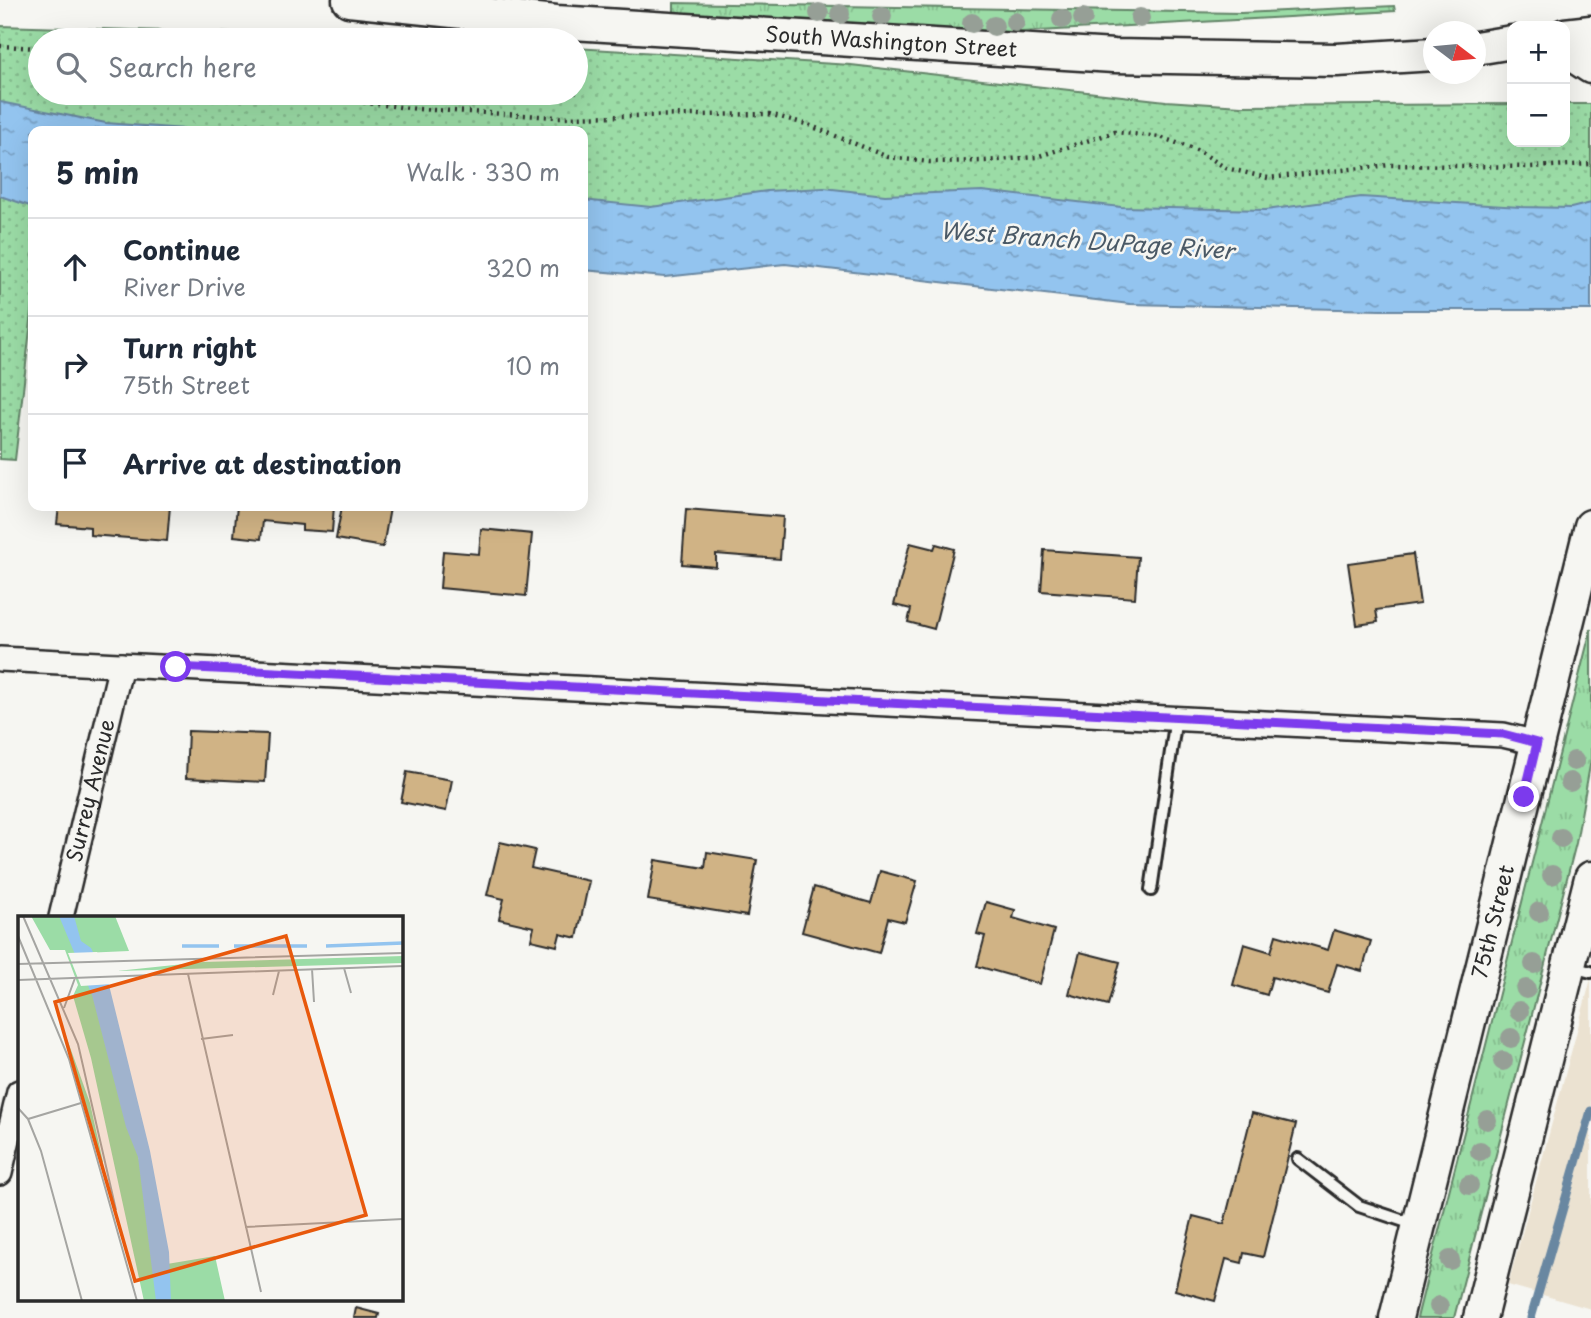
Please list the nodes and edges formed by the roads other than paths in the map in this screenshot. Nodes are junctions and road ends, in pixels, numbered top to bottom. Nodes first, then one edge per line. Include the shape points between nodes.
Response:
1 (349, 0) edge
2 (1591, 32) edge
3 (1570, 34) edge
4 (1507, 43) edge
5 (1486, 46) edge
6 (1570, 53) edge
7 (1423, 55) edge
8 (1591, 67) edge
9 (1591, 526) edge
10 (0, 659) edge
11 (121, 665) junction
12 (1176, 717) junction
13 (1537, 743) junction
14 (1591, 878) edge
15 (1151, 890) dead end
16 (61, 916) edge
17 (1580, 969) edge
18 (18, 1095) edge
19 (1298, 1159) dead end
20 (0, 1173) edge
21 (1418, 1226) junction
22 (1396, 1318) edge
23 (1480, 1318) edge

1 - 7 main road, South Washington Street via 556,22 1114,56 1337,60
2 - 3 main road
4 - 5 main road
6 - 8 main road
9 - 13 main road, 75th Street
10 - 11 street
11 - 12 street
11 - 16 street, Surrey Avenue
12 - 13 street via 1503,734
12 - 15 lane
13 - 21 main road, 75th Street
14 - 17 main road
17 - 23 main road
18 - 20 street
19 - 21 lane via 1359,1206
21 - 22 main road, 75th Street

